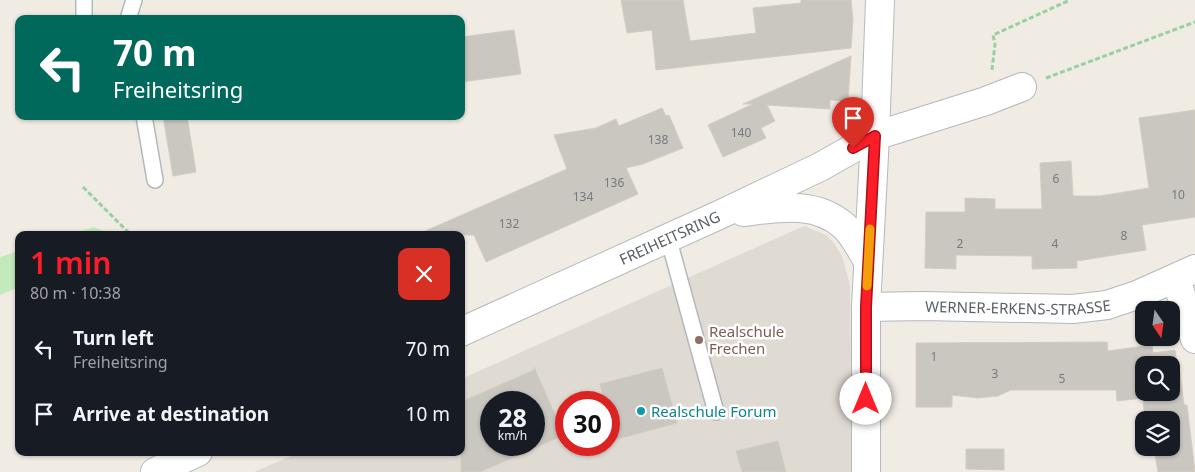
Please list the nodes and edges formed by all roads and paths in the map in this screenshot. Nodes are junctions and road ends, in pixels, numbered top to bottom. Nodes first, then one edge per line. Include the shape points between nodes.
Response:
1 (84, 0) edge
2 (134, 0) edge
3 (880, 0) edge
4 (1070, 0) edge
5 (84, 15) edge
6 (129, 15) edge
7 (1195, 22) edge
8 (1022, 88) joint
9 (986, 101) junction
10 (145, 120) edge
11 (875, 136) junction
12 (155, 180) dead end
13 (83, 187) dead end
14 (719, 215) junction
15 (127, 231) edge
16 (668, 238) junction
17 (868, 262) junction
18 (1186, 274) edge
19 (866, 307) junction
20 (465, 330) edge
21 (1195, 339) edge
22 (716, 412) dead end
23 (189, 456) edge
24 (155, 472) edge
25 (866, 472) edge

1 - 5 lane
2 - 6 lane
3 - 11 street
4 - 9 path via 993,34 994,59
7 - 8 path
8 - 9 street, FREIHEITSRING
9 - 11 street, FREIHEITSRING
10 - 12 lane
11 - 14 street, FREIHEITSRING via 820,167
11 - 17 street
13 - 15 path
14 - 16 street, FREIHEITSRING
14 - 17 street via 777,208 812,208 845,226
16 - 20 street, FREIHEITSRING
16 - 22 lane
17 - 19 street
18 - 19 street, WERNER-ERKENS-STRASSE via 1137,295 1107,304 1073,308
18 - 21 street
19 - 25 street
23 - 24 street

